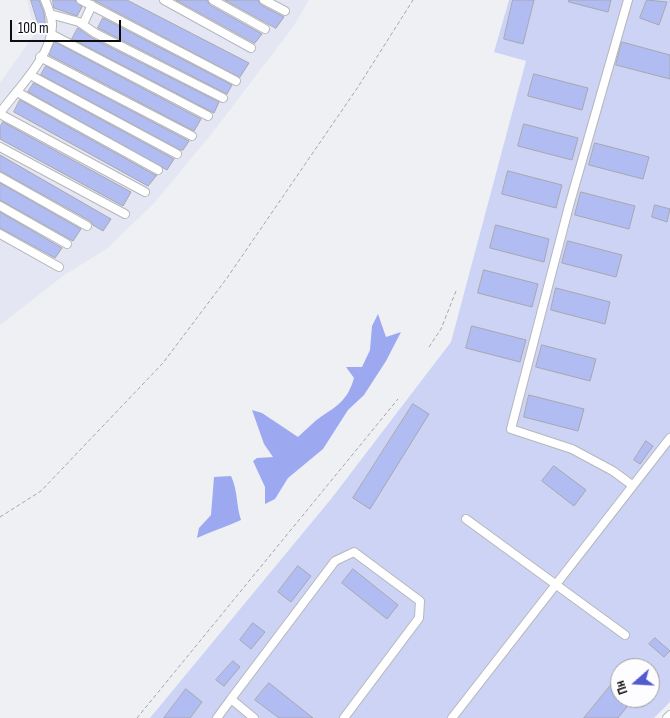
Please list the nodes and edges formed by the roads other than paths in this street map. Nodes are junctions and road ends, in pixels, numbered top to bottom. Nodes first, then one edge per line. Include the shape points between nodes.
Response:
1 (45, 0) edge
2 (81, 0) edge
3 (164, 0) edge
4 (213, 0) edge
5 (264, 0) edge
6 (628, 0) edge
7 (92, 5) junction
8 (285, 11) dead end
9 (50, 14) junction
10 (82, 24) junction
11 (265, 29) dead end
12 (51, 34) junction
13 (250, 48) dead end
14 (40, 57) junction
15 (32, 76) junction
16 (236, 81) dead end
17 (17, 92) junction
18 (223, 98) dead end
19 (0, 113) edge
20 (208, 116) dead end
21 (192, 136) dead end
22 (0, 146) edge
23 (177, 154) dead end
24 (158, 170) dead end
25 (0, 178) edge
26 (145, 192) dead end
27 (0, 206) edge
28 (125, 214) dead end
29 (87, 226) dead end
30 (0, 234) edge
31 (67, 244) dead end
32 (59, 267) dead end
33 (670, 438) edge
34 (632, 486) junction
35 (466, 520) dead end
36 (554, 586) junction
37 (625, 635) dead end
38 (231, 699) junction
39 (670, 715) edge
40 (217, 718) edge
41 (254, 718) edge
42 (344, 718) edge
43 (452, 718) edge
44 (667, 718) edge

1 - 9 street
2 - 7 street
3 - 13 street
4 - 11 street
5 - 8 street
6 - 34 street via 569,206 511,429 572,449 613,471
7 - 10 street
7 - 16 street
9 - 10 street
9 - 12 street
10 - 18 street
12 - 14 street
12 - 20 street
14 - 15 street
14 - 21 street
15 - 17 street
15 - 23 street
17 - 19 street
17 - 24 street
19 - 26 street
22 - 28 street
25 - 29 street
27 - 31 street
30 - 32 street
33 - 34 street
34 - 36 street
35 - 36 street
36 - 37 street
36 - 43 street
38 - 40 street
38 - 41 street
38 - 42 street via 335,561 354,552 420,601 419,618
39 - 44 street

